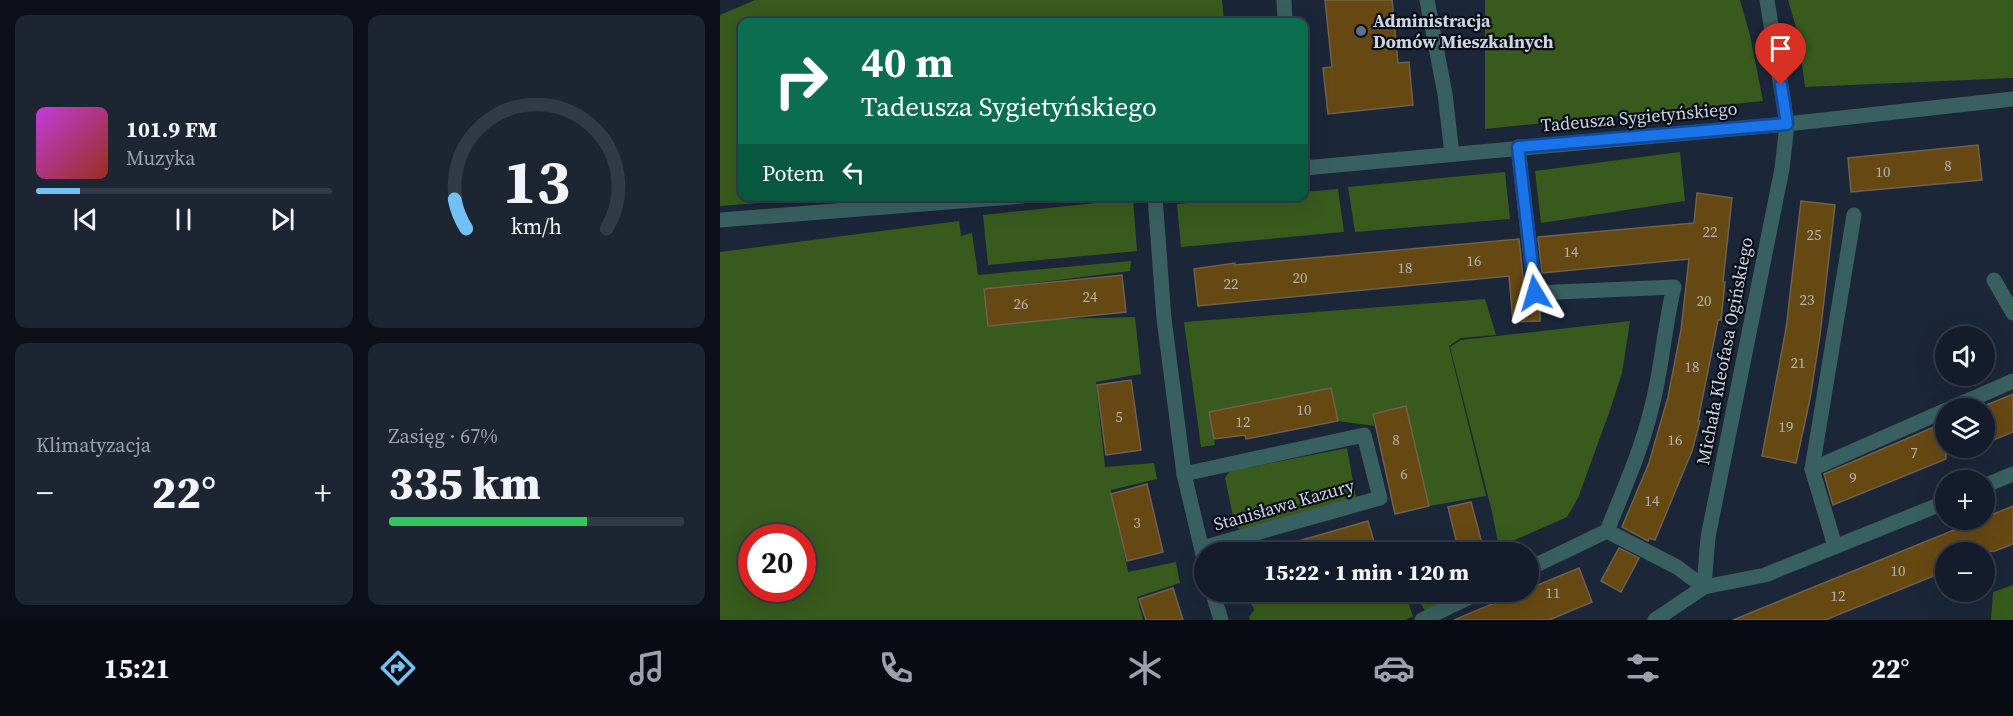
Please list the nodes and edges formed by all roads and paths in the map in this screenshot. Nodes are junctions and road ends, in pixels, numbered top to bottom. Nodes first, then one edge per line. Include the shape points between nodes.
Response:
1 (1284, 0) edge
2 (1427, 0) edge
3 (1767, 0) edge
4 (1285, 18) edge
5 (2013, 99) edge
6 (1787, 124) junction
7 (1518, 147) junction
8 (1452, 154) junction
9 (1308, 168) edge
10 (960, 201) edge
11 (1155, 201) edge
12 (1854, 215) dead end
13 (720, 220) edge
14 (1994, 280) dead end
15 (2013, 313) edge
16 (2013, 381) edge
17 (1974, 398) edge
18 (1935, 415) edge
19 (1812, 468) junction
20 (1184, 474) junction
21 (2013, 474) edge
22 (1995, 481) edge
23 (1935, 506) edge
24 (1607, 531) junction
25 (1200, 542) edge
26 (1241, 542) edge
27 (1834, 546) junction
28 (1539, 564) edge
29 (1704, 587) junction
30 (1215, 602) edge
31 (1460, 602) edge
32 (1221, 620) edge
33 (1424, 620) edge
34 (1655, 620) edge

1 - 4 street
2 - 8 street
3 - 6 street, Michała Kleofasa Ogińskiego
5 - 6 street, Tadeusza Sygietyńskiego
6 - 7 street, Tadeusza Sygietyńskiego
6 - 29 street, Michała Kleofasa Ogińskiego via 1782,169 1708,537
7 - 8 street, Tadeusza Sygietyńskiego
7 - 24 street via 1535,293 1674,287 1652,409
8 - 9 street, Tadeusza Sygietyńskiego
10 - 13 street
11 - 20 street, Stanisława Kazury via 1164,319
12 - 19 street
14 - 15 street
16 - 17 street
18 - 19 street
19 - 27 street
20 - 25 street, Stanisława Kazury
20 - 26 street, Stanisława Kazury via 1364,435 1380,498
21 - 22 street
23 - 27 street
24 - 28 street
24 - 29 street via 1677,567
27 - 29 street via 1765,575
29 - 34 street
30 - 32 street
31 - 33 street

